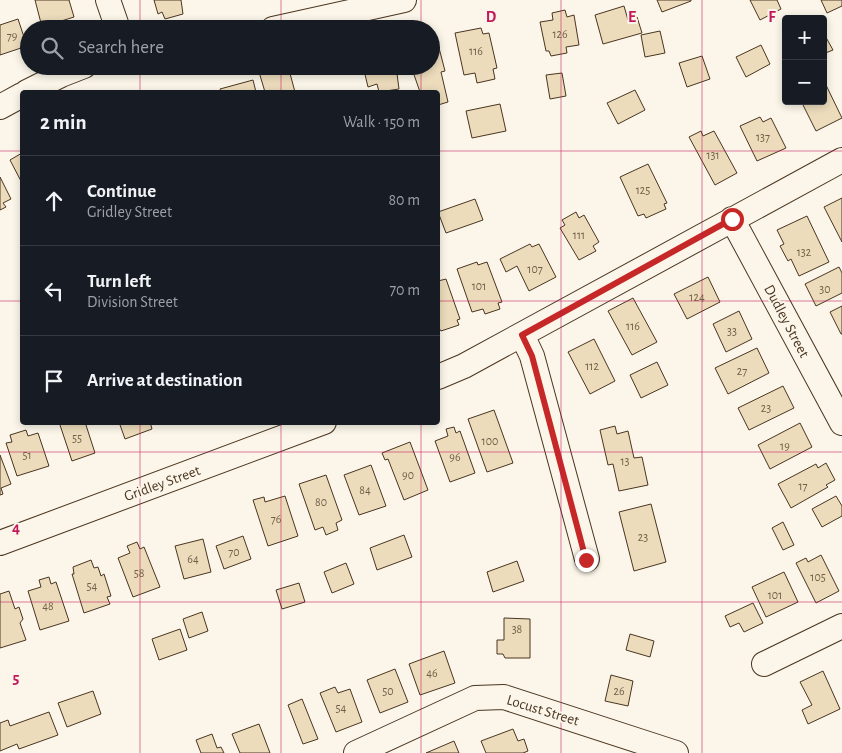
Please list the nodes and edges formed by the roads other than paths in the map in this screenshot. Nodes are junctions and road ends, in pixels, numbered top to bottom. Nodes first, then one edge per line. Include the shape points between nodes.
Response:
1 (108, 0) edge
2 (404, 0) edge
3 (360, 4) edge
4 (115, 20) edge
5 (304, 20) edge
6 (61, 75) edge
7 (31, 90) edge
8 (20, 96) edge
9 (0, 107) edge
10 (842, 160) edge
11 (732, 219) junction
12 (522, 335) junction
13 (440, 375) edge
14 (842, 422) edge
15 (316, 425) edge
16 (0, 543) edge
17 (586, 560) dead end
18 (842, 626) edge
19 (764, 664) dead end
20 (356, 753) edge
21 (676, 753) edge

1 - 4 street
2 - 3 street
3 - 5 street
6 - 7 street
8 - 9 street
10 - 11 street
11 - 12 street
11 - 14 street, Dudley Street
12 - 13 street
12 - 17 street via 532,356
15 - 16 street, Gridley Street
18 - 19 street
20 - 21 street, Locust Street via 475,698 504,697

